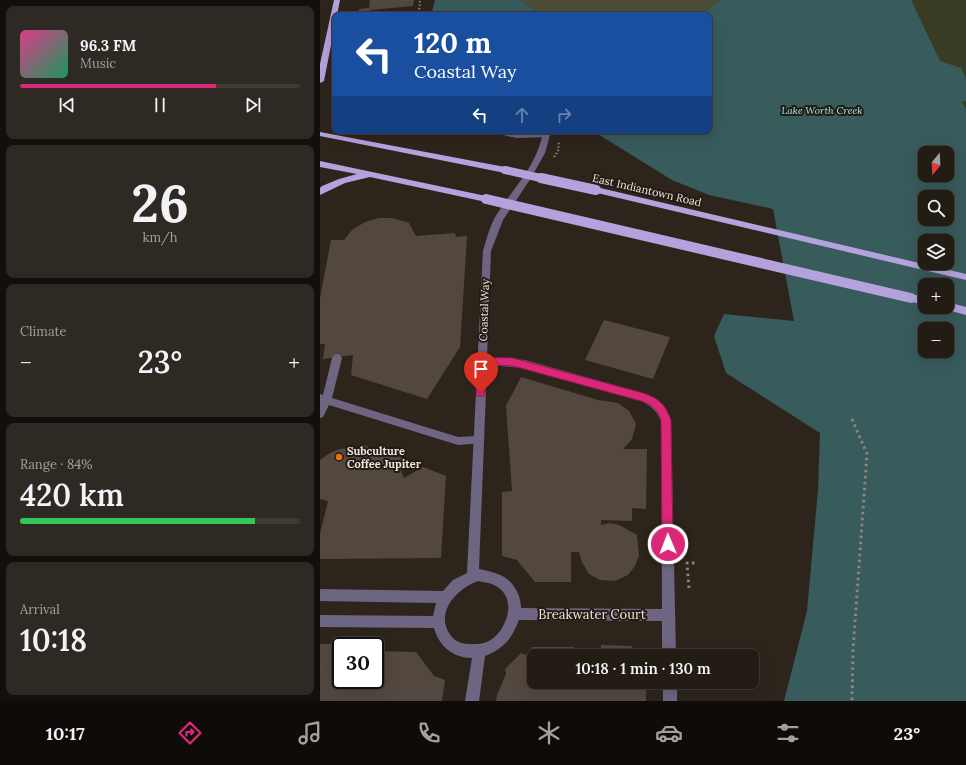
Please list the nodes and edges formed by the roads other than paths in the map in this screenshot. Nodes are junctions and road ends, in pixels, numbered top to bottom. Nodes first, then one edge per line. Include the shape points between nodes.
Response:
1 (337, 0) edge
2 (335, 12) edge
3 (332, 36) edge
4 (320, 81) edge
5 (320, 134) edge
6 (508, 134) edge
7 (537, 134) edge
8 (547, 134) edge
9 (320, 164) edge
10 (377, 176) junction
11 (320, 192) edge
12 (966, 277) edge
13 (918, 299) edge
14 (954, 308) edge
15 (966, 311) edge
16 (337, 358) dead end
17 (482, 361) junction
18 (323, 399) edge
19 (320, 414) edge
20 (479, 440) junction
21 (473, 576) junction
22 (320, 595) edge
23 (445, 597) junction
24 (515, 614) junction
25 (669, 615) junction
26 (320, 621) edge
27 (439, 622) junction
28 (670, 649) edge
29 (479, 651) junction
30 (670, 689) edge
31 (472, 701) edge
32 (670, 701) edge

1 - 2 main road
3 - 4 main road
5 - 12 main road, East Indiantown Road, bridge via 506,170
6 - 7 lane
8 - 17 street, Coastal Way via 538,159 498,220 487,251
9 - 10 main road
10 - 11 main road via 341,181
10 - 13 main road, bridge via 486,198
14 - 15 main road
16 - 18 lane
17 - 20 street, Coastal Way
17 - 25 street via 525,364 643,397 654,402 662,410 666,420
18 - 19 lane
18 - 20 lane via 458,441
20 - 21 street, Coastal Way
21 - 23 street via 454,586
21 - 24 street via 490,575 502,580 510,589 515,601
22 - 23 street
23 - 27 street
24 - 25 street, Breakwater Court
24 - 29 street via 504,637 494,645
25 - 28 street
26 - 27 street
27 - 29 street via 448,643 458,649
29 - 31 street
30 - 32 street

